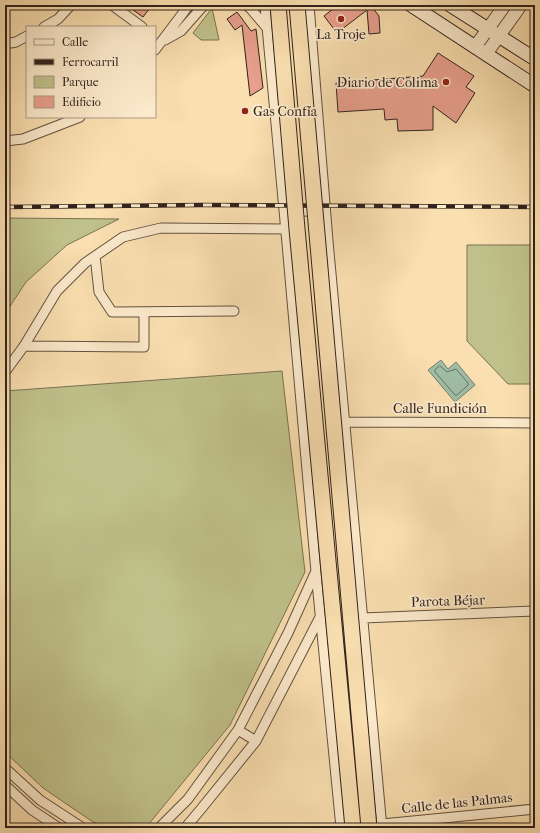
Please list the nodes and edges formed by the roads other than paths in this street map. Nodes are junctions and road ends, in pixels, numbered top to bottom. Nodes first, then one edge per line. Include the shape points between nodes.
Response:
1 (71, 5) edge
2 (112, 5) edge
3 (189, 5) edge
4 (204, 5) edge
5 (246, 5) edge
6 (265, 5) edge
7 (278, 5) edge
8 (297, 5) edge
9 (309, 5) edge
10 (411, 5) edge
11 (450, 5) edge
12 (505, 5) edge
13 (522, 5) edge
14 (46, 26) edge
15 (141, 26) edge
16 (267, 28) junction
17 (487, 30) junction
18 (26, 37) edge
19 (499, 37) junction
20 (159, 39) edge
21 (5, 44) edge
22 (481, 50) junction
23 (535, 59) edge
24 (535, 86) edge
25 (77, 118) edge
26 (5, 141) edge
27 (323, 174) junction
28 (280, 175) junction
29 (327, 219) junction
30 (286, 225) junction
31 (96, 256) junction
32 (234, 311) dead end
33 (144, 313) junction
34 (24, 346) junction
35 (5, 372) edge
36 (345, 422) junction
37 (535, 423) edge
38 (316, 572) junction
39 (535, 611) edge
40 (320, 617) junction
41 (363, 618) junction
42 (238, 730) junction
43 (256, 741) junction
44 (5, 768) edge
45 (5, 785) edge
46 (535, 809) edge
47 (377, 827) edge
48 (60, 828) edge
49 (83, 828) edge
50 (159, 828) edge
51 (185, 828) edge
52 (341, 828) edge
53 (354, 828) edge

1 - 14 street via 58,19
2 - 15 street
3 - 20 street
4 - 20 street via 182,31
5 - 16 street
6 - 16 street
7 - 53 main road, bridge
8 - 47 main road, bridge
9 - 27 street
10 - 22 main road
11 - 17 main road
12 - 17 street
13 - 19 street
16 - 28 street
17 - 19 main road
17 - 22 street
18 - 21 street
19 - 22 street
19 - 23 main road
22 - 24 main road
25 - 26 street via 24,139
27 - 28 street via 319,182 309,188 300,189 288,184
27 - 29 street
28 - 30 street
29 - 30 street via 320,212 302,211 293,214
29 - 36 street
30 - 31 street via 161,228 123,237
30 - 38 street
31 - 33 street via 99,292 112,312
31 - 34 street via 85,263 57,291
32 - 33 street
33 - 34 street via 144,347
34 - 35 street
36 - 37 street, Calle Fundición
36 - 41 street
38 - 40 street
38 - 42 street
39 - 41 street, Parota Béjar
40 - 43 street
40 - 52 street
41 - 47 street
42 - 43 street
42 - 50 street via 188,798
43 - 51 street
44 - 49 street via 40,800
45 - 48 street via 32,810
46 - 47 street, Calle de las Palmas

